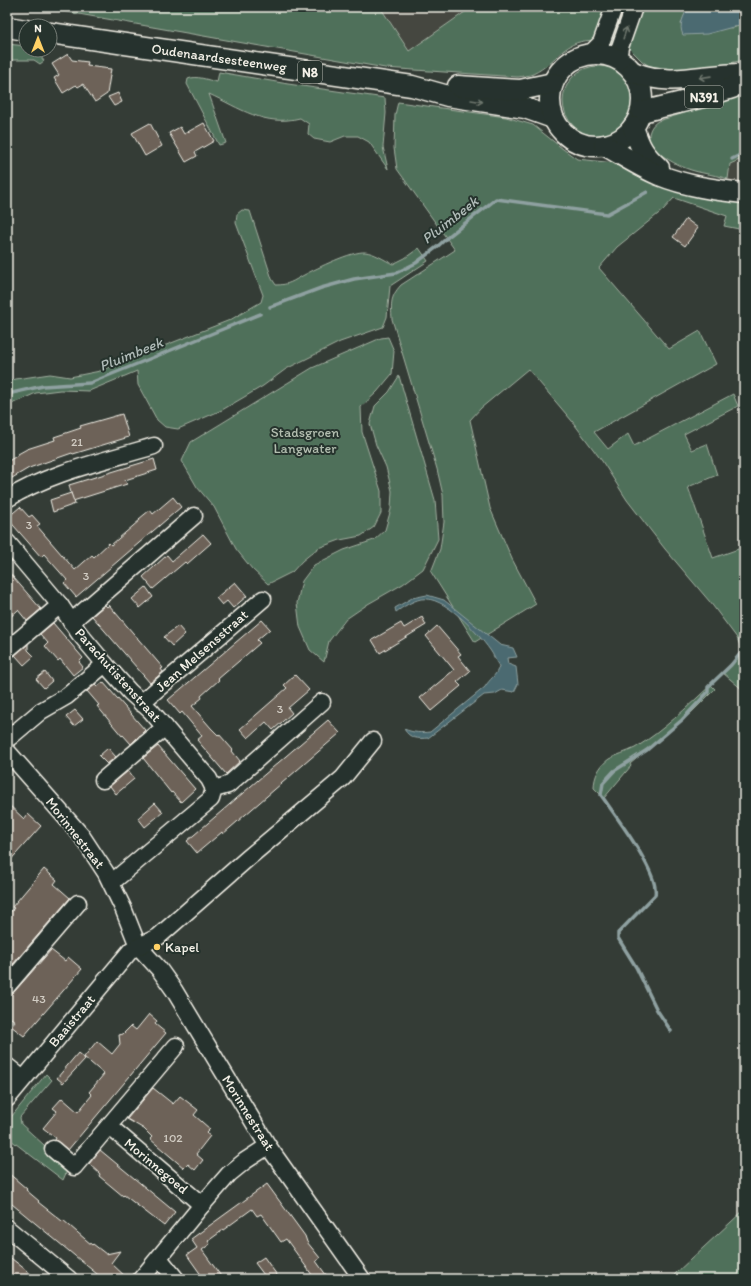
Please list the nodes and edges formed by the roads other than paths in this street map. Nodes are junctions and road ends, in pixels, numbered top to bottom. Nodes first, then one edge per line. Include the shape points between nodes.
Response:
1 (614, 7) edge
2 (634, 7) edge
3 (7, 27) edge
4 (18, 29) edge
5 (58, 34) edge
6 (590, 54) junction
7 (626, 66) junction
8 (744, 74) edge
9 (744, 79) edge
10 (553, 83) junction
11 (412, 86) junction
12 (553, 118) junction
13 (637, 120) junction
14 (604, 145) junction
15 (676, 181) junction
16 (744, 193) edge
17 (154, 446) dead end
18 (7, 499) edge
19 (194, 516) dead end
20 (7, 542) edge
21 (262, 599) dead end
22 (60, 605) junction
23 (71, 622) junction
24 (7, 650) edge
25 (105, 664) junction
26 (322, 702) dead end
27 (141, 703) junction
28 (165, 726) junction
29 (373, 741) dead end
30 (8, 744) edge
31 (103, 780) dead end
32 (214, 789) junction
33 (111, 883) junction
34 (78, 904) dead end
35 (138, 946) junction
36 (7, 986) edge
37 (176, 1046) dead end
38 (7, 1066) edge
39 (23, 1080) junction
40 (7, 1099) edge
41 (109, 1126) junction
42 (268, 1146) junction
43 (53, 1149) dead end
44 (202, 1205) junction
45 (7, 1228) edge
46 (159, 1258) junction
47 (69, 1279) edge
48 (141, 1279) edge
49 (176, 1279) edge
50 (362, 1279) edge

1 - 6 street via 601,42
7 -> 2 street via 620,47
3 - 4 main road
5 - 11 main road, Oudenaardsesteenweg / N8
6 - 7 main road via 613,57
6 - 10 main road via 568,63
8 -> 7 main road, N391 via 672,80 646,77
7 - 13 main road via 638,81 642,91
9 - 13 main road, N391 via 732,88
10 - 11 main road, Oudenaardsesteenweg / N8 via 520,90 454,85
10 - 12 main road via 550,94
11 -> 12 main road, Oudenaardsesteenweg / N8 via 448,96 525,108
12 - 14 main road via 560,129 579,143 591,146
13 - 14 main road via 629,132 617,141
13 - 15 main road via 641,149 646,157
14 - 15 main road
15 - 16 main road
17 - 18 street via 48,478 24,488
19 - 23 street
20 - 22 street, Parachutistenstraat
21 - 27 street, Jean Melsensstraat
22 - 23 street, Parachutistenstraat
22 - 24 street
23 - 25 street, Parachutistenstraat
25 - 27 street, Parachutistenstraat
25 - 30 street via 67,696 41,711
26 - 32 street via 228,785
27 - 28 street, Parachutistenstraat
28 - 31 street
28 - 32 street, Parachutistenstraat via 209,779
29 - 35 street via 343,778 158,937
30 - 33 street, Morinnestraat via 81,835
32 - 33 street via 211,799
33 - 35 street, Morinnestraat
34 - 36 street
35 - 39 street, Baaistraat via 129,953
35 - 42 street, Morinnestraat via 174,990
37 - 41 street
38 - 39 street
39 - 40 street, Baaistraat
41 - 43 street via 74,1167
41 - 44 street, Morinnegoed
42 - 44 street, Morinnegoed via 229,1174
42 - 50 street, Morinnestraat
44 - 46 street, Morinnegoed
45 - 47 street
46 - 48 street, Morinnegoed
46 - 49 street

